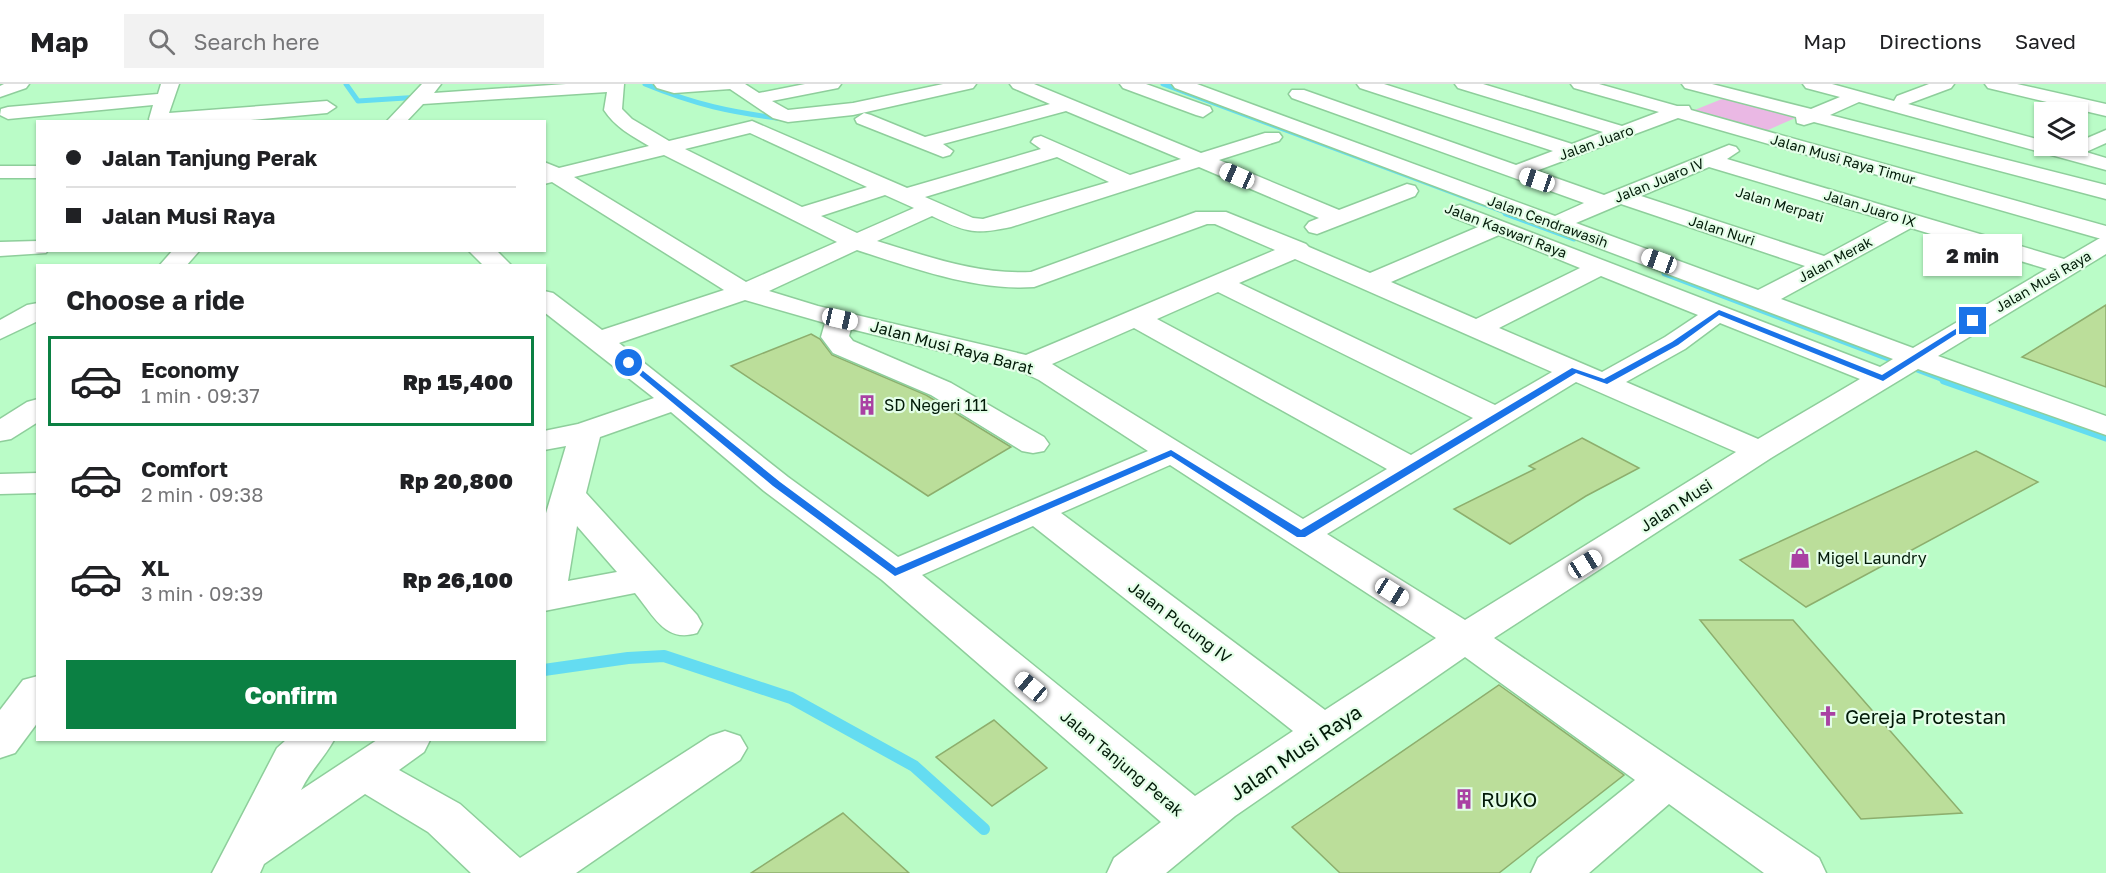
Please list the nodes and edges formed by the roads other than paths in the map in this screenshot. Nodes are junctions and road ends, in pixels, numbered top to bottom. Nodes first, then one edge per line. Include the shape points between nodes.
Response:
1 (20, 84) edge
2 (554, 84) edge
3 (663, 84) edge
4 (1019, 84) edge
5 (1129, 84) edge
6 (1181, 84) edge
7 (1366, 84) edge
8 (1464, 84) edge
9 (1580, 84) edge
10 (1691, 84) edge
11 (1756, 84) edge
12 (1812, 84) edge
13 (1945, 84) edge
14 (1994, 84) edge
15 (824, 85) edge
16 (935, 87) edge
17 (975, 87) edge
18 (521, 89) edge
19 (1304, 89) edge
20 (0, 92) edge
21 (294, 93) dead end
22 (1852, 93) edge
23 (1730, 94) junction
24 (423, 95) edge
25 (165, 97) edge
26 (2049, 97) junction
27 (756, 99) junction
28 (1903, 100) junction
29 (1070, 104) junction
30 (895, 105) junction
31 (327, 107) dead end
32 (1247, 108) junction
33 (2019, 110) dead end
34 (2106, 110) edge
35 (503, 111) dead end
36 (1678, 112) junction
37 (8, 113) dead end
38 (1810, 117) junction
39 (864, 119) junction
40 (397, 120) edge
41 (999, 123) junction
42 (1622, 132) junction
43 (2034, 135) edge
44 (1762, 136) junction
45 (2106, 136) edge
46 (1272, 137) junction
47 (2034, 139) edge
48 (785, 140) junction
49 (1428, 142) junction
50 (923, 143) junction
51 (2088, 143) edge
52 (665, 147) junction
53 (1060, 150) junction
54 (1574, 151) junction
55 (2088, 152) edge
56 (2106, 155) edge
57 (2061, 156) edge
58 (2088, 156) edge
59 (1374, 158) junction
60 (1200, 160) junction
61 (1709, 160) junction
62 (2106, 164) edge
63 (993, 170) junction
64 (0, 172) edge
65 (36, 172) edge
66 (1515, 172) junction
67 (1678, 173) junction
68 (2032, 173) junction
69 (548, 174) edge
70 (1129, 183) junction
71 (1713, 184) dead end
72 (1407, 191) junction
73 (895, 192) junction
74 (2106, 192) edge
75 (1612, 200) junction
76 (932, 208) junction
77 (799, 215) junction
78 (1338, 219) junction
79 (1909, 220) junction
80 (1557, 223) junction
81 (1848, 225) dead end
82 (1499, 227) junction
83 (2106, 233) edge
84 (1881, 235) junction
85 (858, 243) junction
86 (2106, 244) edge
87 (1288, 245) junction
88 (36, 248) edge
89 (0, 249) edge
90 (186, 252) edge
91 (482, 252) edge
92 (173, 264) edge
93 (498, 264) edge
94 (1824, 264) junction
95 (1600, 267) junction
96 (2066, 267) junction
97 (1373, 281) junction
98 (1219, 283) junction
99 (745, 291) junction
100 (1761, 299) junction
101 (546, 300) edge
102 (36, 311) edge
103 (1719, 312) junction
104 (1135, 318) junction
105 (840, 319) junction
106 (1479, 328) junction
107 (0, 331) edge
108 (600, 340) junction
109 (1028, 364) junction
110 (1899, 368) junction
111 (1575, 370) junction
112 (1604, 382) junction
113 (674, 402) junction
114 (36, 409) edge
115 (1497, 418) junction
116 (2106, 426) edge
117 (0, 432) edge
118 (586, 432) junction
119 (546, 441) edge
120 (1033, 444) dead end
121 (1760, 451) junction
122 (1171, 453) junction
123 (1412, 469) junction
124 (36, 483) edge
125 (0, 484) edge
126 (568, 491) junction
127 (1037, 512) junction
128 (1301, 535) junction
129 (895, 572) junction
130 (641, 580) junction
131 (546, 593) edge
132 (546, 598) edge
133 (682, 624) dead end
134 (1465, 638) junction
135 (36, 694) edge
136 (1324, 732) junction
137 (0, 741) edge
138 (311, 741) edge
139 (408, 741) edge
140 (725, 748) dead end
141 (363, 771) junction
142 (1668, 778) junction
143 (1194, 822) junction
144 (242, 861) edge
145 (503, 873) edge
146 (537, 873) edge
147 (1131, 873) edge
148 (1556, 873) edge
149 (1802, 873) edge

1 - 20 street
2 - 18 street
3 - 27 street via 674,88 733,84
4 - 29 street
5 - 46 street, Jalan Kaswari Raya
6 - 32 street, Jalan Cendrawasih
7 - 54 street
8 - 42 street
9 - 36 street, Jalan Musi Raya Timur
10 - 23 street
11 - 23 street, Jalan Juaro
12 - 22 street
13 - 28 street
14 - 26 street
15 - 27 street
16 - 17 street
16 - 30 street
17 - 30 street
18 - 24 street
18 - 35 street
18 - 52 street via 617,86 616,116
19 - 32 street
19 - 49 street, Jalan Nuri
21 - 25 street
22 - 28 street
22 - 38 street, Jalan Juaro IV
22 - 47 street
23 - 36 street, Jalan Juaro
23 - 38 street
24 - 40 street
25 - 31 street via 157,118 175,120
25 - 37 street
26 - 33 street
26 - 34 street
27 - 30 street via 788,116
28 - 43 street
29 - 41 street
29 - 60 street
30 - 39 street
32 - 59 street, Jalan Cendrawasih
36 - 42 street, Jalan Juaro
36 - 44 street, Jalan Musi Raya Timur
38 - 44 street, Jalan Juaro IV
38 - 68 street
39 - 48 street
39 - 50 street
41 - 50 street
41 - 53 street
42 - 54 street, Jalan Juaro
44 - 61 street, Jalan Juaro IV
44 - 83 street, Jalan Musi Raya Timur
45 - 51 street
46 - 60 street
46 - 72 street, Jalan Kaswari Raya
48 - 52 street via 748,127
48 - 73 street
49 - 59 street
49 - 66 street, Jalan Nuri
50 - 63 street
52 - 69 street
52 - 77 street
53 - 63 street
53 - 70 street
54 - 66 street, Jalan Juaro
55 - 56 street
57 - 68 street
58 - 62 street
59 - 80 street, Jalan Cendrawasih
60 - 70 street
60 - 78 street
61 - 67 street, Jalan Juaro IV
61 - 79 street, Jalan Juaro IX
63 - 73 street
64 - 65 street
66 - 75 street, Jalan Nuri
67 - 71 street, Jalan Merpati
67 - 75 street, Jalan Juaro IV
68 - 74 street
69 - 99 street, Jalan Musi Raya Barat
70 - 76 street via 983,226 968,224
72 - 78 street
72 - 82 street, Jalan Kaswari Raya
73 - 76 street
73 - 77 street
75 - 80 street, Jalan Juaro IV
75 - 94 street, Jalan Nuri
76 - 85 street
77 - 85 street
78 - 87 street
79 - 84 street, Jalan Merak
79 - 96 street, Jalan Juaro IX
80 - 100 street, Jalan Cendrawasih
81 - 84 street
82 - 95 street, Jalan Kaswari Raya
82 - 97 street
84 - 94 street, Jalan Merak
85 - 87 street via 915,261 1017,281 1034,279 1208,216
85 - 99 street
86 - 96 street, Jalan Musi Raya
87 - 97 street
87 - 98 street
88 - 89 street
90 - 92 street
91 - 93 street
94 - 100 street, Jalan Merak
95 - 103 street, Jalan Kaswari Raya
95 - 106 street
96 - 110 street, Jalan Musi Raya
97 - 106 street
98 - 104 street
98 - 115 street
99 - 105 street, Jalan Musi Raya Barat
99 - 108 street
100 - 110 street, Jalan Cendrawasih
101 - 108 street, Jalan Tanjung Perak
102 - 107 street
103 - 110 street, Jalan Kaswari Raya
103 - 112 street via 1675,343
104 - 109 street
104 - 123 street
105 - 109 street, Jalan Musi Raya Barat
105 - 120 street via 835,337 843,348 941,389
106 - 111 street
108 - 113 street, Jalan Tanjung Perak
109 - 122 street, Jalan Musi Raya Barat via 1080,392
110 - 116 street
110 - 121 street, Jalan Musi
111 - 112 street
111 - 115 street
112 - 121 street
113 - 118 street
113 - 129 street, Jalan Tanjung Perak
114 - 117 street
115 - 123 street
118 - 119 street
118 - 126 street
121 - 134 street, Jalan Musi
122 - 127 street
122 - 128 street, Jalan Musi Raya Barat
123 - 128 street
124 - 125 street
126 - 130 street
126 - 131 street
127 - 129 street
127 - 136 street, Jalan Pucung IV
128 - 134 street, Jalan Musi Raya Barat
129 - 143 street, Jalan Tanjung Perak
130 - 132 street
130 - 133 street
134 - 136 street, Jalan Musi Raya
134 - 142 street, Jalan Musi Raya Barat
135 - 137 street
136 - 143 street, Jalan Musi Raya
138 - 144 street via 293,760
139 - 141 street
140 - 146 street
141 - 144 street
141 - 145 street via 444,818
142 - 148 street
142 - 149 street, Jalan Musi Raya Barat
143 - 147 street, Jalan Musi Raya

